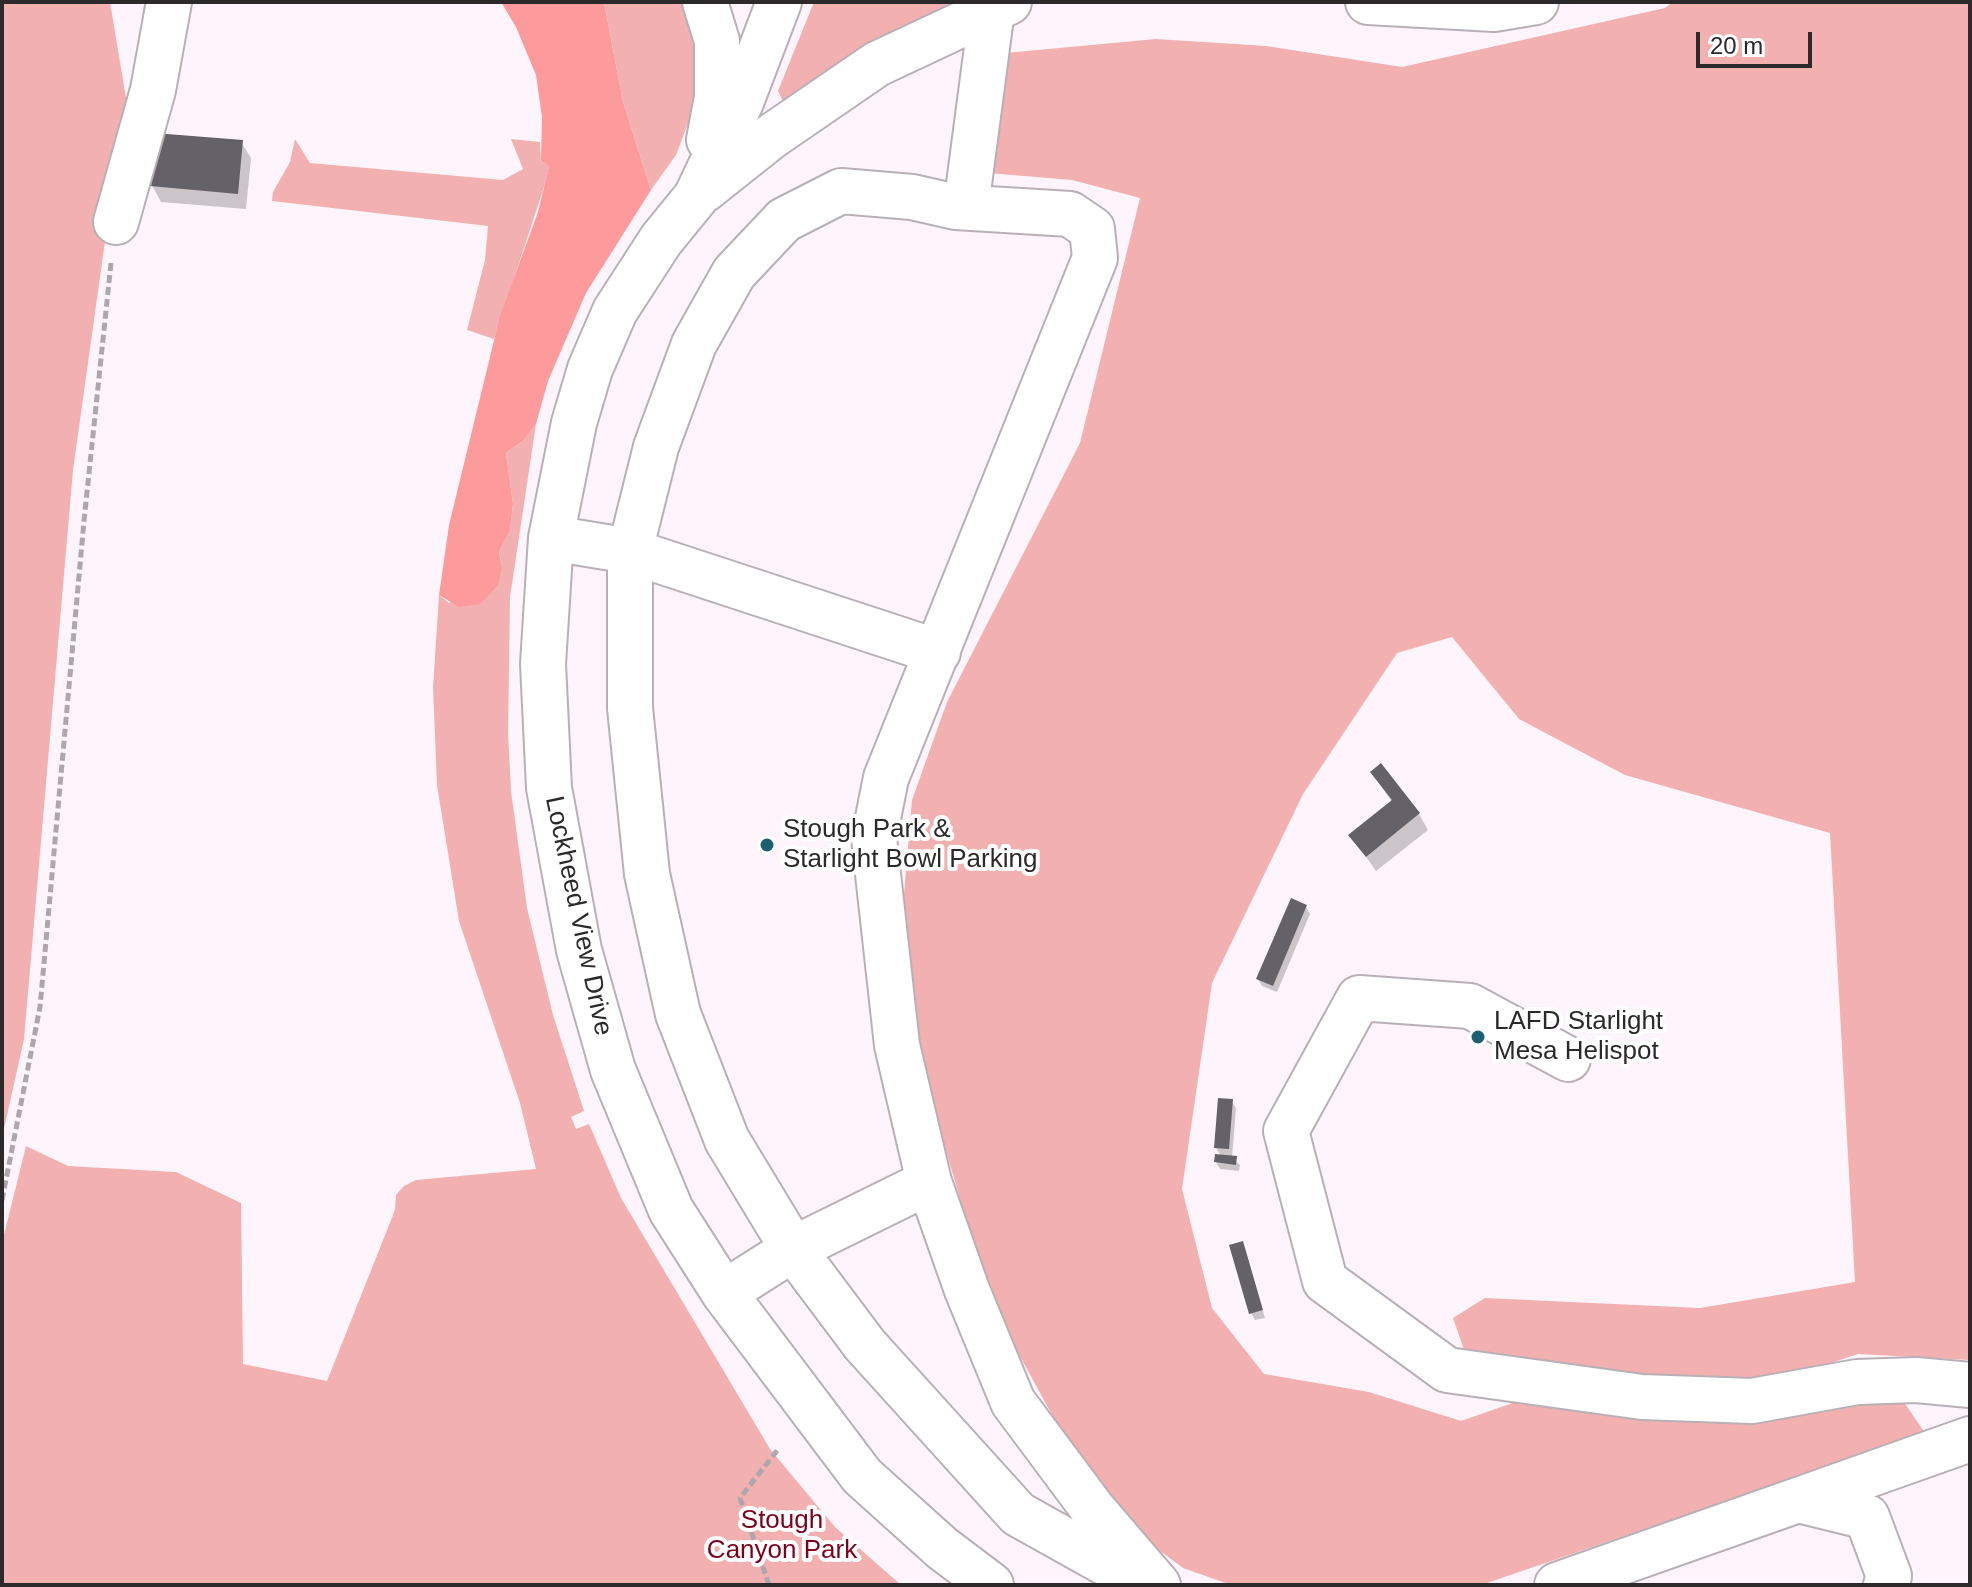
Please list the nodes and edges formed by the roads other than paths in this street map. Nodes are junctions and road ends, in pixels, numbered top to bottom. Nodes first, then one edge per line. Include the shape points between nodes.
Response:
1 (169, 2) edge
2 (705, 2) edge
3 (779, 2) edge
4 (1368, 2) edge
5 (1536, 2) edge
6 (998, 5) edge
7 (696, 197) junction
8 (966, 207) junction
9 (116, 222) road end
10 (551, 538) junction
11 (630, 551) junction
12 (938, 652) junction
13 (1568, 1059) dead end
14 (929, 1182) junction
15 (793, 1249) junction
16 (724, 1293) junction
17 (1970, 1385) edge
18 (1970, 1439) edge
19 (1798, 1500) junction
20 (991, 1585) edge
21 (1145, 1585) edge
22 (1158, 1585) edge
23 (1557, 1585) edge
24 (1886, 1585) edge

1 - 9 street via 153,90
2 - 7 street, Lockheed View Drive via 717,41 717,97
3 - 7 street, Lockheed View Drive via 741,102
4 - 5 street via 1494,9
6 - 7 street, Lockheed View Drive via 877,64 772,136
6 - 8 street
7 - 10 street, Lockheed View Drive via 615,311 596,354 574,423
8 - 11 street via 841,191 784,220 734,273 694,344 656,447
8 - 12 street via 1070,214 1092,229 1095,258
10 - 11 street
10 - 16 street, Lockheed View Drive via 543,664 549,788 579,950 613,1070 659,1182
11 - 12 street
11 - 15 street via 630,708 645,859 678,1014 727,1140
12 - 14 street via 886,778 874,838 897,1045
13 - 17 street via 1470,1006 1359,998 1286,1131 1325,1281 1447,1370 1642,1397 1752,1401 1857,1382
14 - 15 street
14 - 22 street via 1013,1402
15 - 16 street
15 - 21 street via 865,1345 1018,1514
16 - 20 street, Lockheed View Drive via 862,1476
18 - 19 street
19 - 23 street
19 - 24 street via 1867,1517 1889,1576

